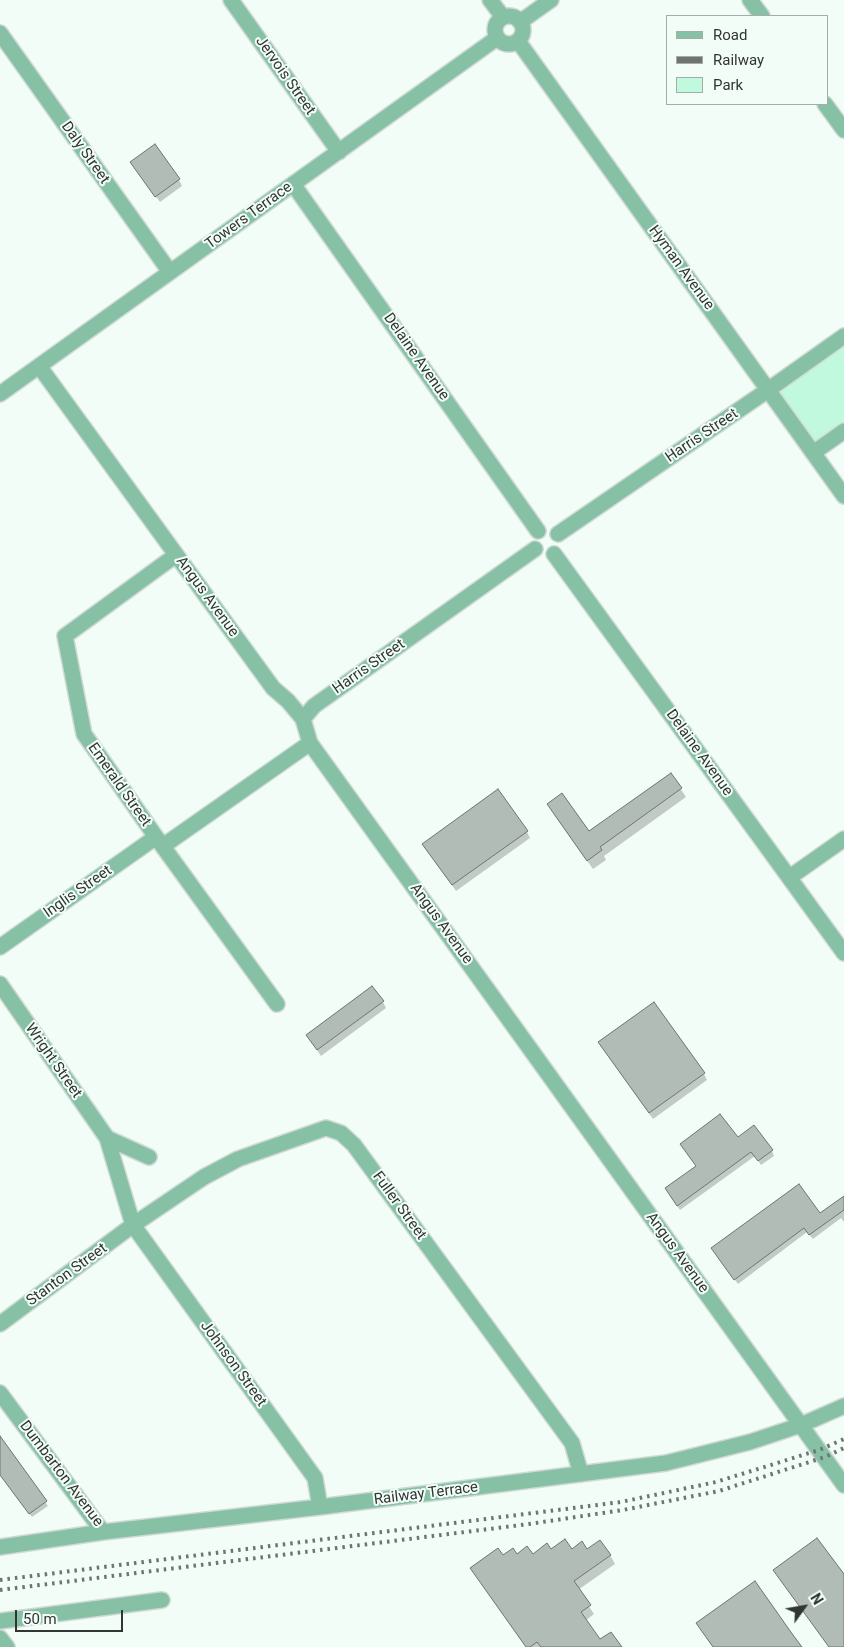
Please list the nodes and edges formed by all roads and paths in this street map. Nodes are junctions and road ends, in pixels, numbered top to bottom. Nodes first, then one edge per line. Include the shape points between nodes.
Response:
1 (231, 0) edge
2 (490, 0) edge
3 (551, 0) edge
4 (750, 0) edge
5 (761, 15) edge
6 (503, 18) junction
7 (520, 22) junction
8 (0, 33) edge
9 (497, 38) junction
10 (518, 41) junction
11 (826, 105) edge
12 (844, 130) edge
13 (339, 152) junction
14 (293, 184) junction
15 (170, 272) junction
16 (844, 336) edge
17 (39, 366) junction
18 (768, 390) junction
19 (0, 394) edge
20 (844, 431) edge
21 (813, 453) junction
22 (844, 496) edge
23 (538, 531) junction
24 (558, 534) junction
25 (535, 549) junction
26 (554, 554) junction
27 (176, 555) junction
28 (303, 719) junction
29 (310, 742) junction
30 (844, 839) edge
31 (160, 842) junction
32 (790, 878) junction
33 (0, 947) edge
34 (844, 953) edge
35 (0, 984) edge
36 (277, 1004) dead end
37 (107, 1138) junction
38 (149, 1157) dead end
39 (134, 1225) junction
40 (0, 1324) edge
41 (0, 1393) edge
42 (844, 1406) edge
43 (802, 1426) junction
44 (581, 1474) junction
45 (844, 1484) edge
46 (320, 1507) junction
47 (103, 1532) junction
48 (0, 1547) edge
49 (162, 1600) dead end
50 (0, 1621) edge
51 (0, 1638) edge
52 (7, 1647) edge

1 - 13 street, Jervois Street
2 - 6 street
3 - 7 street
4 - 5 street
6 - 7 street via 512,16
6 - 9 street via 495,29
7 - 10 street via 523,31
8 - 15 street, Daly Street
9 - 10 street via 509,44
9 - 13 street, Towers Terrace
10 - 18 street, Hyman Avenue
11 - 12 street
13 - 14 street, Towers Terrace
14 - 15 street, Towers Terrace
14 - 23 street, Delaine Avenue
15 - 17 street, Towers Terrace
16 - 18 street, Harris Street
17 - 19 street, Towers Terrace
17 - 27 street, Angus Avenue
18 - 21 street, Hyman Avenue
18 - 24 street, Harris Street
20 - 21 street
21 - 22 street, Hyman Avenue
23 - 24 street via 546,528
23 - 25 street via 533,540
24 - 26 street via 561,543
25 - 26 street via 542,555
25 - 28 street, Harris Street via 314,706
26 - 32 street, Delaine Avenue
27 - 28 street, Angus Avenue via 273,688
27 - 31 street, Emerald Street via 65,636 84,734
28 - 29 street, Angus Avenue
29 - 31 street, Inglis Street
29 - 43 street, Angus Avenue
30 - 32 street
31 - 33 street, Inglis Street
31 - 36 street, Emerald Street
32 - 34 street, Delaine Avenue
35 - 37 street, Wright Street
37 - 38 street
37 - 39 street, Wright Street
39 - 40 street, Stanton Street
39 - 44 street, Fuller Street via 238,1158 326,1128 341,1133 354,1145 572,1443
39 - 46 street, Johnson Street via 315,1478
41 - 47 street, Dumbarton Avenue
42 - 43 street, Railway Terrace
43 - 44 street, Railway Terrace via 666,1463
43 - 45 street, Angus Avenue
44 - 46 street, Railway Terrace
46 - 47 street, Railway Terrace
47 - 48 street, Railway Terrace
49 - 50 street
51 - 52 street

